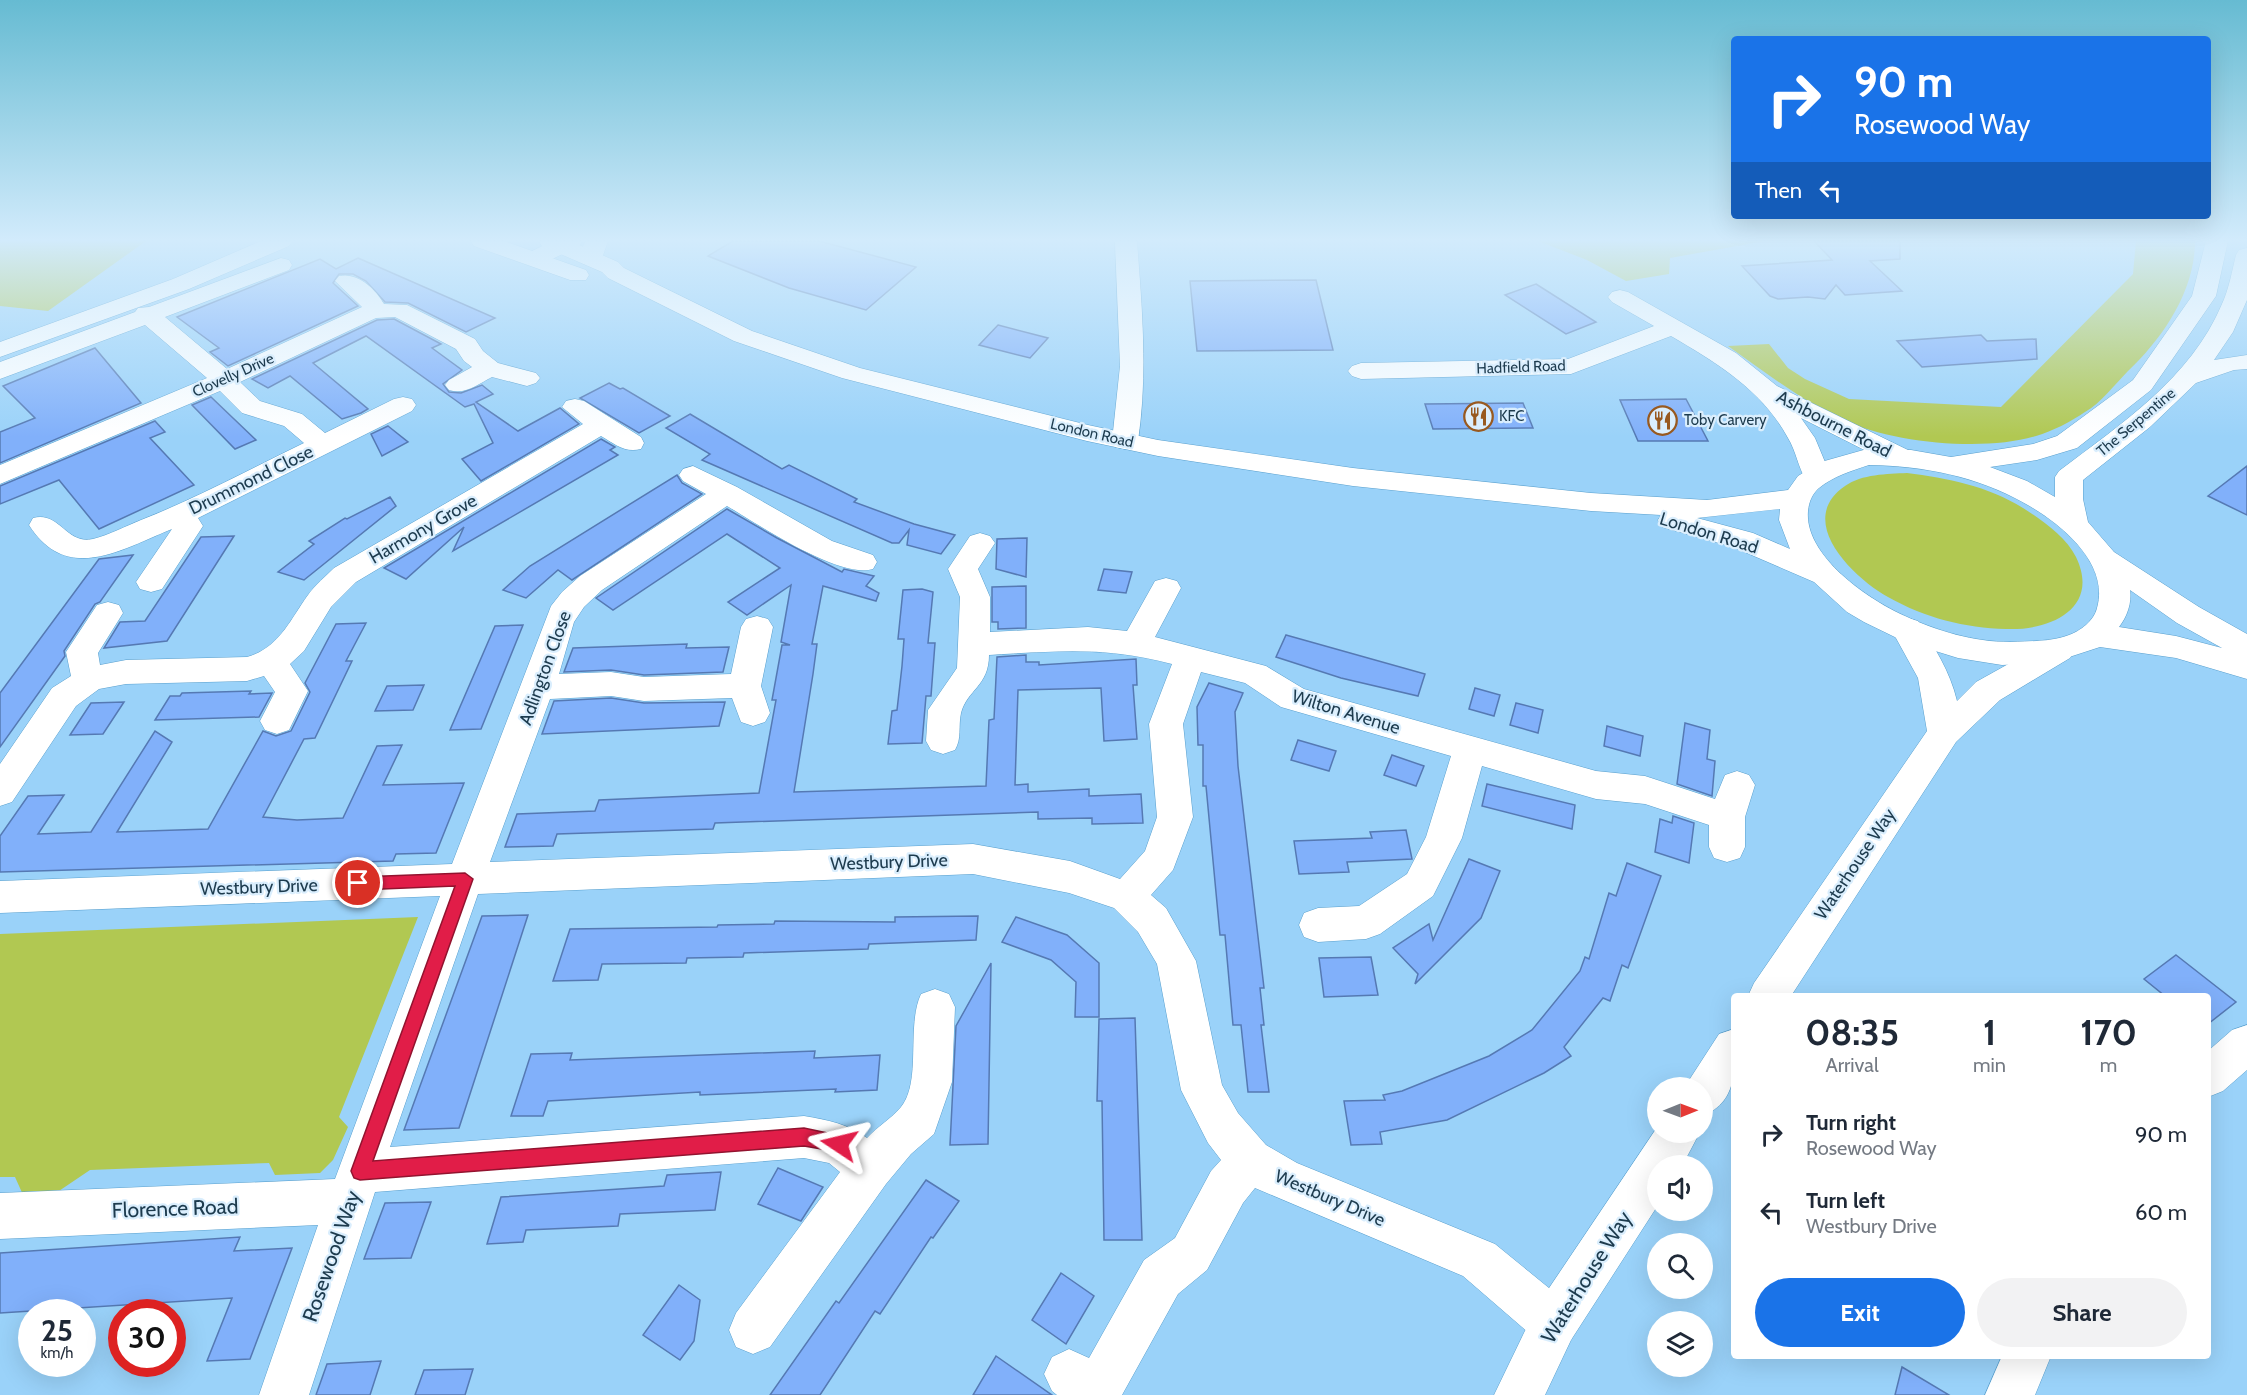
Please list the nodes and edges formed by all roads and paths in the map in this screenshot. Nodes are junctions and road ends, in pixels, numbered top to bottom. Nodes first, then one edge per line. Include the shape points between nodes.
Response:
1 (120, 306) edge
2 (160, 306) edge
3 (374, 306) edge
4 (683, 306) edge
5 (1130, 306) edge
6 (1636, 306) edge
7 (2197, 306) edge
8 (2233, 306) edge
9 (2235, 306) edge
10 (376, 311) junction
11 (146, 313) junction
12 (1674, 327) junction
13 (2244, 337) dead end
14 (0, 350) edge
15 (2247, 362) edge
16 (489, 368) junction
17 (0, 371) edge
18 (1361, 371) dead end
19 (2188, 377) junction
20 (526, 378) dead end
21 (224, 380) junction
22 (458, 385) dead end
23 (1768, 391) junction
24 (403, 405) dead end
25 (575, 406) dead end
26 (600, 426) junction
27 (1125, 441) junction
28 (631, 443) dead end
29 (323, 445) junction
30 (1900, 457) junction
31 (1949, 464) junction
32 (1816, 474) junction
33 (0, 475) edge
34 (693, 475) dead end
35 (727, 493) junction
36 (1796, 497) junction
37 (1591, 502) junction
38 (180, 515) junction
39 (2074, 523) junction
40 (43, 525) dead end
41 (980, 543) dead end
42 (2105, 559) junction
43 (862, 562) dead end
44 (1823, 575) junction
45 (151, 582) dead end
46 (1167, 588) dead end
47 (108, 613) dead end
48 (757, 627) dead end
49 (1907, 629) junction
50 (2094, 635) junction
51 (1136, 643) junction
52 (974, 644) junction
53 (2247, 648) edge
54 (2059, 650) junction
55 (1191, 658) junction
56 (271, 662) junction
57 (2247, 667) edge
58 (90, 679) junction
59 (538, 687) junction
60 (277, 721) dead end
61 (1944, 733) junction
62 (943, 741) dead end
63 (1470, 749) junction
64 (0, 792) edge
65 (1730, 816) dead end
66 (465, 879) junction
67 (0, 897) edge
68 (1127, 897) junction
69 (1318, 925) dead end
70 (1770, 993) edge
71 (935, 1007) dead end
72 (2247, 1044) edge
73 (1731, 1052) edge
74 (2211, 1074) edge
75 (1713, 1080) edge
76 (1672, 1143) edge
77 (1250, 1160) junction
78 (870, 1168) junction
79 (355, 1186) junction
80 (0, 1216) edge
81 (1554, 1323) junction
82 (753, 1330) dead end
83 (2025, 1359) edge
84 (1087, 1387) edge
85 (284, 1395) edge
86 (1519, 1395) edge
87 (2010, 1395) edge

1 - 14 street
2 - 11 street
3 - 10 street
4 - 27 street, London Road via 743,336 851,373
5 - 27 street via 1133,362
6 - 12 street, Ashbourne Road
7 - 31 street, The Serpentine via 2142,385 2067,442 2037,452
8 - 19 street, The Serpentine
9 - 13 street
10 - 16 street, Clovelly Drive via 399,310 466,344 473,356
10 - 21 street, Clovelly Drive via 362,314
11 - 17 street
11 - 21 street, Drummond Close
12 - 18 street, Hadfield Road via 1571,366
12 - 23 street, Ashbourne Road via 1727,358
15 - 19 street via 2230,363
16 - 20 street, Clovelly Drive
16 - 22 street
19 - 39 street, The Serpentine via 2151,414 2069,477
21 - 29 street, Drummond Close via 251,407 293,420
21 - 33 street, Clovelly Drive
23 - 30 street, Ashbourne Road
23 - 32 street, Ashbourne Road via 1802,438
24 - 29 street, Drummond Close
25 - 26 street
26 - 28 street
26 - 56 street, Harmony Grove via 345,575 320,600 293,643
27 - 37 street, London Road via 1353,477
29 - 38 street, Drummond Close
30 - 31 street
30 - 32 street via 1838,463
31 - 39 street via 1994,478 2037,498
32 - 36 street
34 - 35 street
35 - 43 street via 822,549
35 - 59 street, Adlington Close via 570,600 559,618
36 - 37 street, London Road via 1707,509
36 - 44 street via 1792,520 1802,547
37 - 44 street, London Road via 1743,540
38 - 40 street, Drummond Close via 98,549 78,550 62,544
38 - 45 street, Drummond Close via 189,526
39 - 42 street
41 - 52 street via 963,569 975,597
42 - 50 street via 2116,588 2112,614
42 - 53 street via 2188,615
44 - 49 street via 1860,604
46 - 51 street
47 - 58 street via 82,652
48 - 59 street via 749,699 612,684
49 - 54 street via 1960,646 2013,654
49 - 61 street via 1935,674
50 - 54 street
50 - 57 street via 2176,647
51 - 52 street, Wilton Avenue via 1088,638
51 - 55 street, Wilton Avenue
52 - 62 street via 973,670 945,710
54 - 61 street, Waterhouse Way via 1988,691
55 - 63 street, Wilton Avenue via 1255,674 1293,698
55 - 68 street via 1166,724 1175,817 1160,859
56 - 58 street, Harmony Grove via 247,669 126,672
56 - 60 street via 292,691
58 - 64 street, Harmony Grove via 64,698
59 - 66 street, Adlington Close
61 - 70 street, Waterhouse Way
63 - 65 street, Wilton Avenue via 1596,785 1645,790
63 - 69 street via 1455,842 1420,885 1366,922
66 - 67 street, Westbury Drive
66 - 68 street, Westbury Drive via 973,859 1070,877
66 - 79 street, Rosewood Way
68 - 77 street, Westbury Drive via 1152,920 1176,962 1202,1090 1223,1128
71 - 78 street via 931,1082 919,1119
72 - 74 street
73 - 75 street
76 - 81 street, Waterhouse Way
77 - 81 street, Westbury Drive via 1282,1179 1479,1260
77 - 84 street via 1227,1187 1191,1254 1161,1277
78 - 79 street, Florence Road via 839,1144 804,1137
78 - 82 street
79 - 80 street, Florence Road
79 - 85 street, Rosewood Way
81 - 86 street, Waterhouse Way
83 - 87 street

